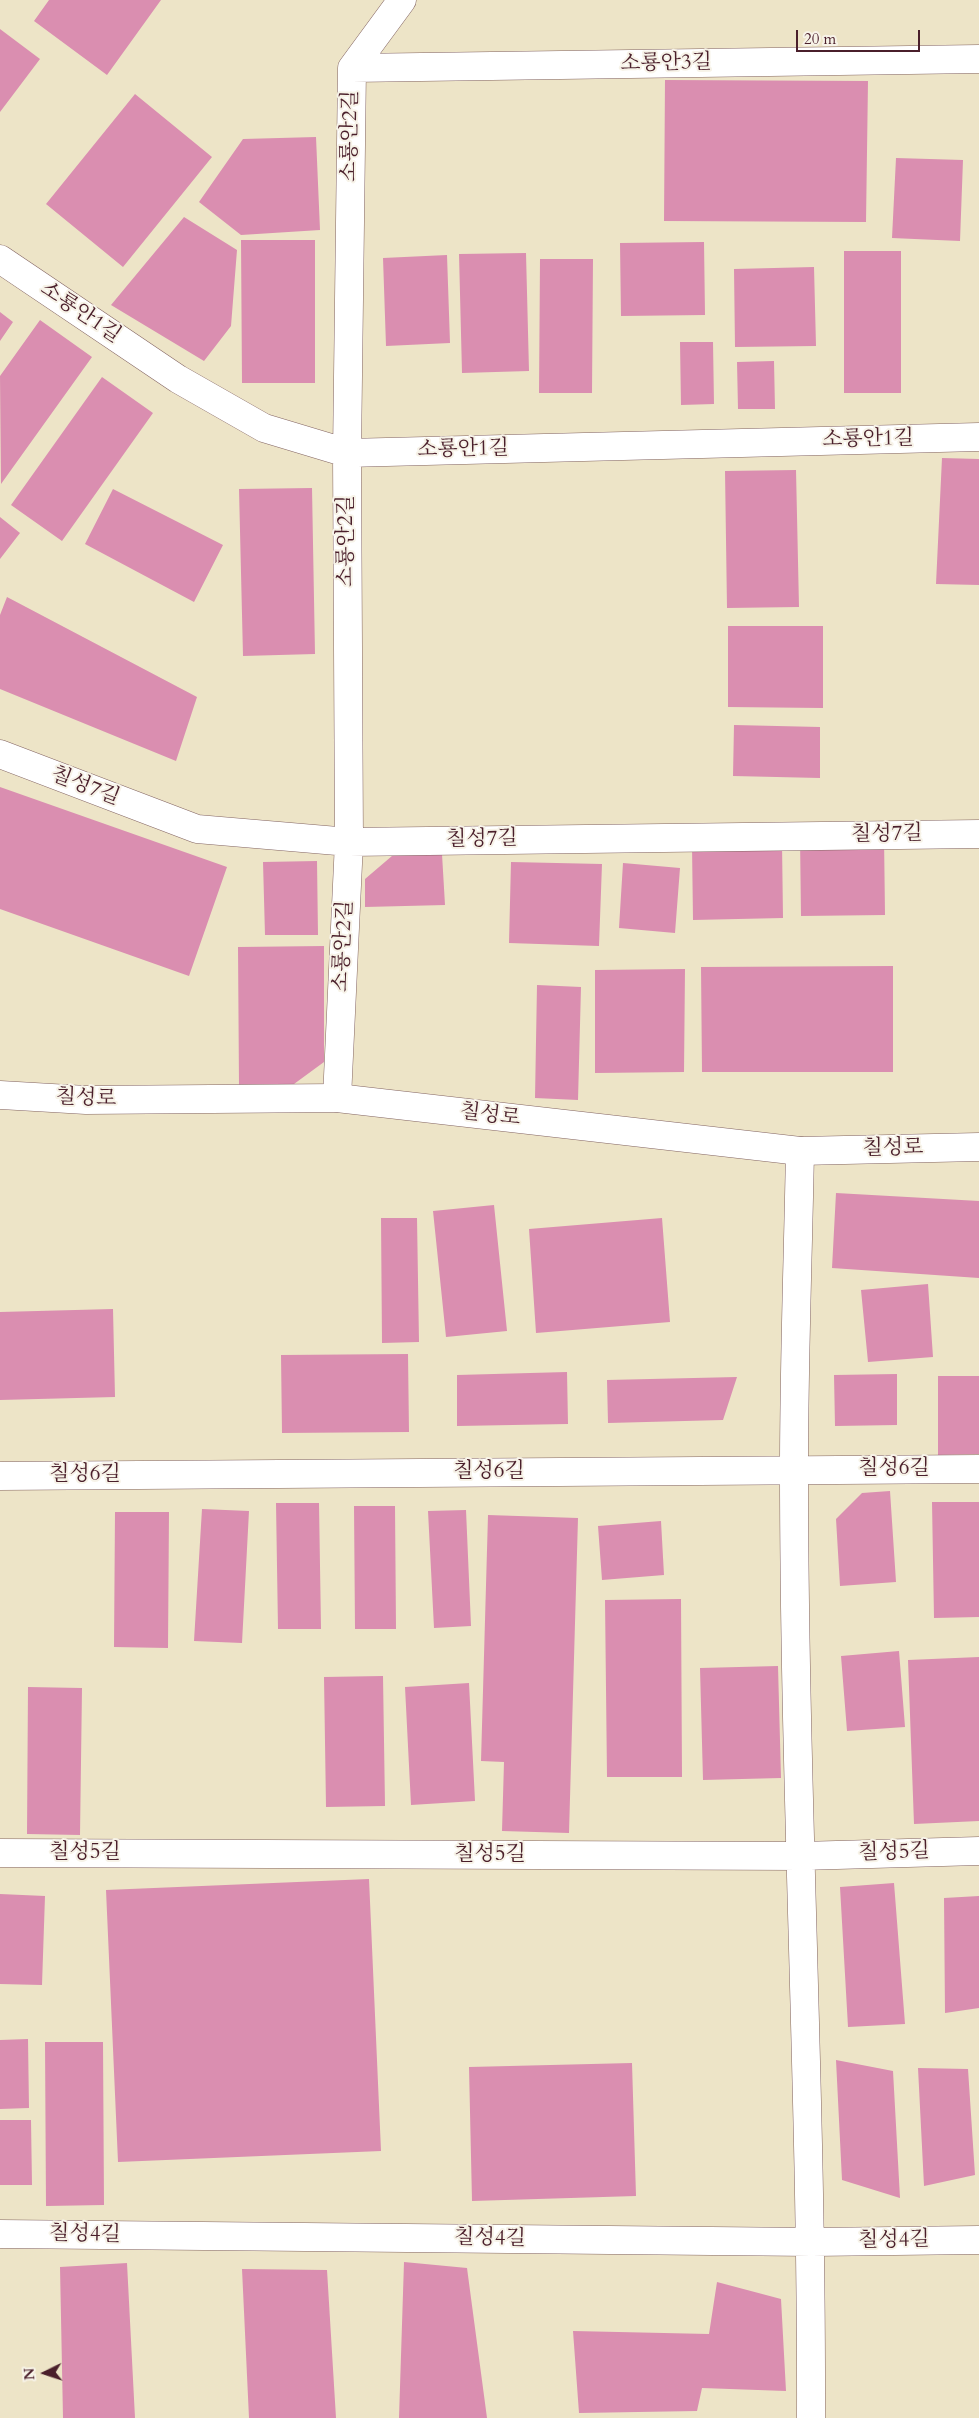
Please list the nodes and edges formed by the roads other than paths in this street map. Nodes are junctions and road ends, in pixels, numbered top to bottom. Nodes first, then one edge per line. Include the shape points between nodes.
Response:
1 (402, 0) edge
2 (979, 59) edge
3 (352, 68) junction
4 (0, 259) edge
5 (979, 437) edge
6 (347, 453) junction
7 (0, 754) edge
8 (979, 834) edge
9 (349, 842) junction
10 (0, 1094) edge
11 (337, 1098) junction
12 (979, 1147) edge
13 (800, 1151) junction
14 (794, 1469) junction
15 (979, 1469) edge
16 (0, 1476) edge
17 (979, 1851) edge
18 (0, 1853) edge
19 (801, 1856) junction
20 (0, 2234) edge
21 (979, 2240) edge
22 (812, 2242) junction
23 (811, 2418) edge

1 - 3 street, 소룡안2길
2 - 3 street, 소룡안3길
3 - 6 street, 소룡안2길
4 - 6 street, 소룡안1길 via 178,379 264,428
5 - 6 street, 소룡안1길
6 - 9 street, 소룡안2길
7 - 9 street, 칠성7길 via 197,829
8 - 9 street, 칠성7길
9 - 11 street, 소룡안2길
10 - 11 street, 칠성로 via 86,1100
11 - 13 street, 칠성로
12 - 13 street, 칠성로
13 - 14 street
14 - 15 street, 칠성6길
14 - 16 street, 칠성6길
14 - 19 street
17 - 19 street, 칠성5길
18 - 19 street, 칠성5길
19 - 22 street
20 - 22 street, 칠성4길
21 - 22 street, 칠성4길
22 - 23 street

